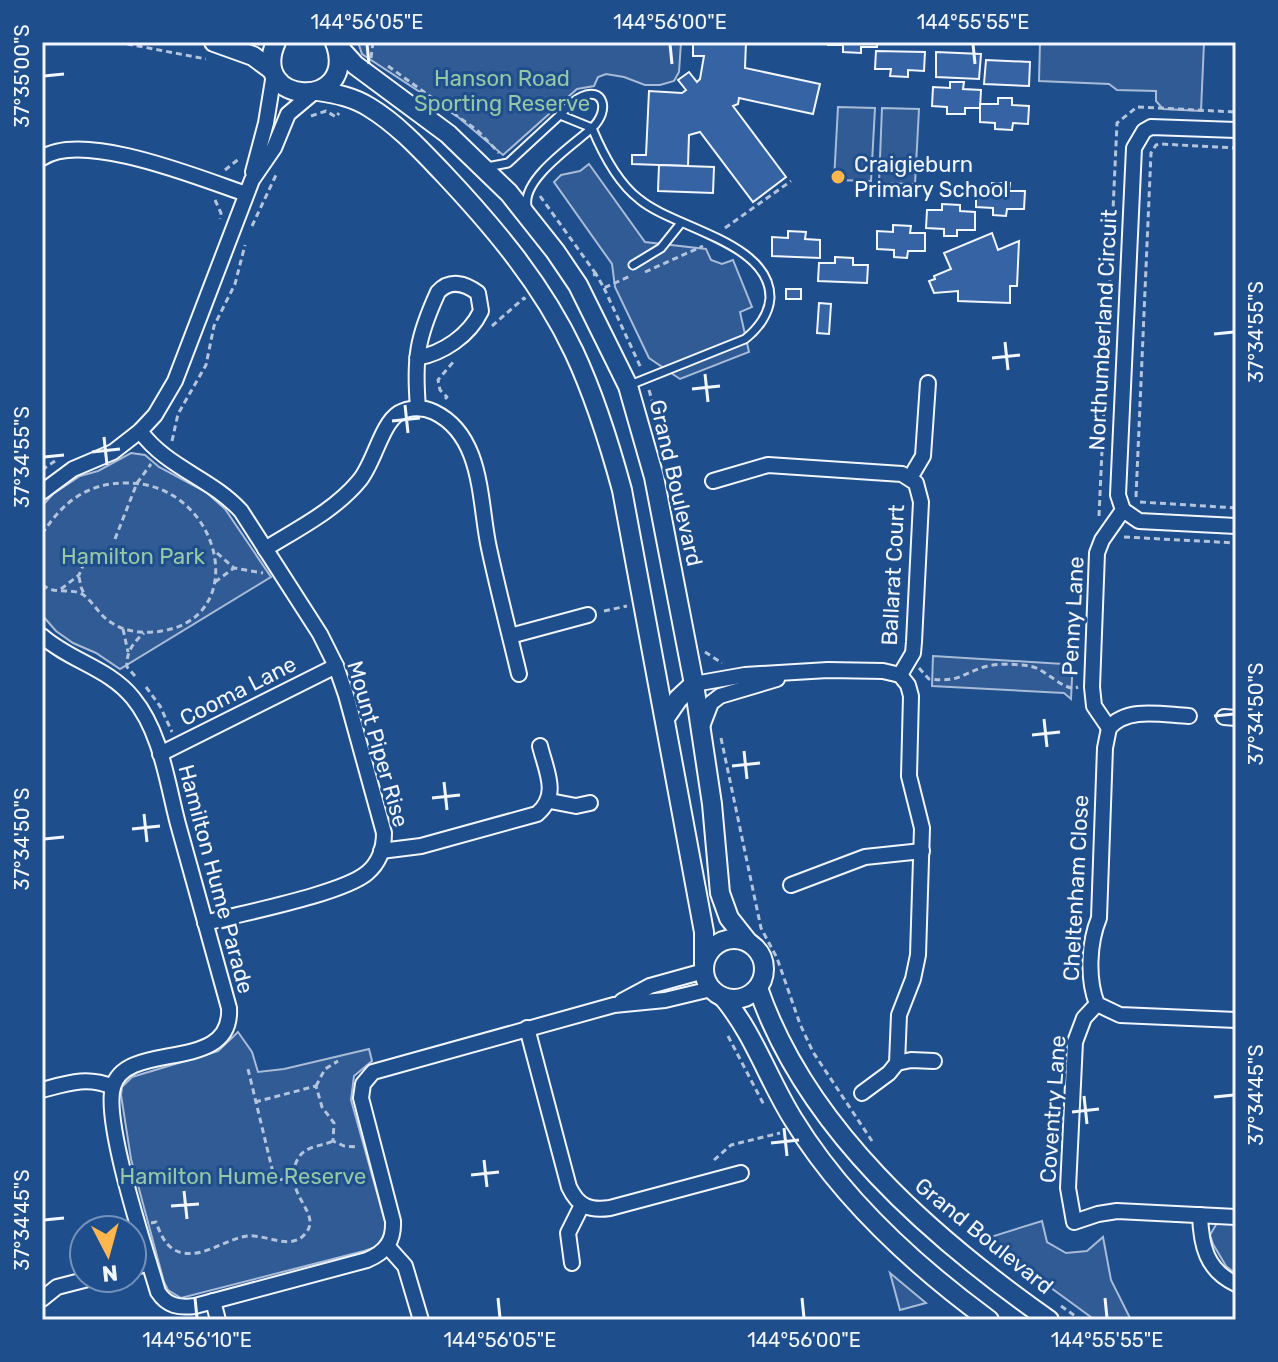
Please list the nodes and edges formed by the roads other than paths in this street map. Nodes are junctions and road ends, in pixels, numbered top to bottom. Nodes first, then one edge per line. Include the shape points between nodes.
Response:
1 (276, 42) edge
2 (335, 43) edge
3 (211, 50) edge
4 (273, 72) junction
5 (315, 92) junction
6 (560, 115) junction
7 (592, 128) junction
8 (1236, 130) edge
9 (45, 152) edge
10 (485, 167) junction
11 (249, 187) junction
12 (531, 219) junction
13 (681, 223) junction
14 (633, 265) dead end
15 (417, 358) junction
16 (928, 383) dead end
17 (628, 386) junction
18 (418, 408) junction
19 (140, 431) junction
20 (910, 478) junction
21 (713, 481) dead end
22 (42, 492) edge
23 (1123, 510) junction
24 (1236, 526) edge
25 (265, 549) junction
26 (588, 615) road end
27 (42, 636) edge
28 (510, 636) junction
29 (336, 666) junction
30 (904, 669) junction
31 (793, 673) junction
32 (519, 674) dead end
33 (694, 684) junction
34 (1189, 716) dead end
35 (665, 718) junction
36 (1109, 728) junction
37 (710, 730) junction
38 (540, 746) dead end
39 (160, 754) junction
40 (550, 801) junction
41 (590, 803) dead end
42 (381, 851) junction
43 (922, 851) junction
44 (791, 885) dead end
45 (205, 923) junction
46 (748, 942) junction
47 (704, 968) junction
48 (758, 988) junction
49 (717, 993) junction
50 (1097, 1004) junction
51 (614, 1005) junction
52 (1236, 1020) edge
53 (527, 1028) junction
54 (934, 1061) dead end
55 (897, 1063) junction
56 (113, 1087) junction
57 (42, 1090) edge
58 (862, 1093) dead end
59 (741, 1173) dead end
60 (582, 1205) junction
61 (1200, 1215) junction
62 (1236, 1217) edge
63 (388, 1247) junction
64 (149, 1263) joint
65 (572, 1263) dead end
66 (68, 1284) edge
67 (1236, 1284) edge
68 (42, 1299) edge
69 (213, 1301) junction
70 (1054, 1312) edge
71 (218, 1320) edge
72 (421, 1320) edge
73 (989, 1320) edge

1 - 4 street
2 - 5 street via 339,66 328,85
2 - 10 street, Grand Boulevard via 355,65
3 - 4 street via 253,56
4 - 5 street via 290,90
4 - 11 street
5 - 11 street via 288,114
5 - 35 street via 341,94 369,107 411,141 498,234 553,312 606,432
6 - 7 lane
6 - 7 lane via 591,94 599,98 604,113
6 - 10 lane via 508,163
7 - 12 lane via 527,191
7 - 13 lane via 631,192
8 - 23 street, Northumberland Circuit via 1151,127 1134,148 1118,495
9 - 11 street via 84,150 134,158 221,186
10 - 12 street, Grand Boulevard
11 - 19 street via 175,381
12 - 17 street, Grand Boulevard via 578,285
13 - 14 lane via 661,248
13 - 17 lane via 757,265 770,301 764,318 745,339
15 - 15 street via 438,292 459,284 478,293 481,311 458,339
15 - 18 street
16 - 20 street, Ballarat Court via 923,456
17 - 33 street, Grand Boulevard via 654,477
18 - 25 street via 392,419 363,477 337,504
18 - 28 street via 447,421 471,454
19 - 22 street via 101,458 60,476
19 - 25 street, Mount Piper Rise via 159,454 227,495
20 - 21 street, Ballarat Court via 768,465
20 - 30 street, Ballarat Court via 921,502 914,642
23 - 24 street via 1139,521
23 - 36 street, Penny Lane via 1097,553 1092,687 1094,706
25 - 29 street, Mount Piper Rise
26 - 28 street
27 - 39 street, Hamilton Hume Parade via 131,695
28 - 32 street
29 - 39 street, Cooma Lane
29 - 42 street, Mount Piper Rise via 384,833
30 - 31 street
30 - 43 street via 911,696 909,776
31 - 33 street
31 - 37 street via 720,696 711,703
33 - 35 street
33 - 37 street, Grand Boulevard
34 - 36 street via 1135,714 1116,719
35 - 47 street via 704,932
36 - 50 street, Cheltenham Close via 1099,918 1093,932 1091,989
37 - 46 street, Grand Boulevard via 720,893 729,918
38 - 40 street
39 - 45 street, Hamilton Hume Parade
40 - 41 street
40 - 42 street via 537,814 421,846
42 - 45 street, Mount Piper Rise via 370,870 348,884
43 - 44 street via 865,857
43 - 55 street via 918,955 899,1015
45 - 56 street, Hamilton Hume Parade via 229,1008 227,1027 216,1042 129,1068
46 - 47 street via 720,942
46 - 48 street via 764,962
47 - 49 street
47 - 51 street
48 - 49 street via 742,998
48 - 70 street, Grand Boulevard via 787,1051 867,1164 986,1275
49 - 51 street
49 - 73 street via 751,1036 793,1120 846,1191 928,1273
50 - 52 street, Cheltenham Close via 1120,1015
50 - 61 street, Coventry Lane via 1084,1018 1075,1042 1068,1177 1074,1222 1117,1211
51 - 53 street
53 - 60 street via 569,1187
53 - 63 street via 373,1072 363,1084 361,1098 393,1221
54 - 55 street
55 - 58 street
56 - 57 street via 78,1080
56 - 64 street via 117,1139
59 - 60 street via 610,1208
60 - 65 street via 568,1233
61 - 62 street
61 - 67 street via 1206,1257
63 - 69 street via 367,1260
63 - 72 street via 405,1266
64 - 69 street via 158,1292 169,1303 185,1307
66 - 68 street
69 - 71 street

